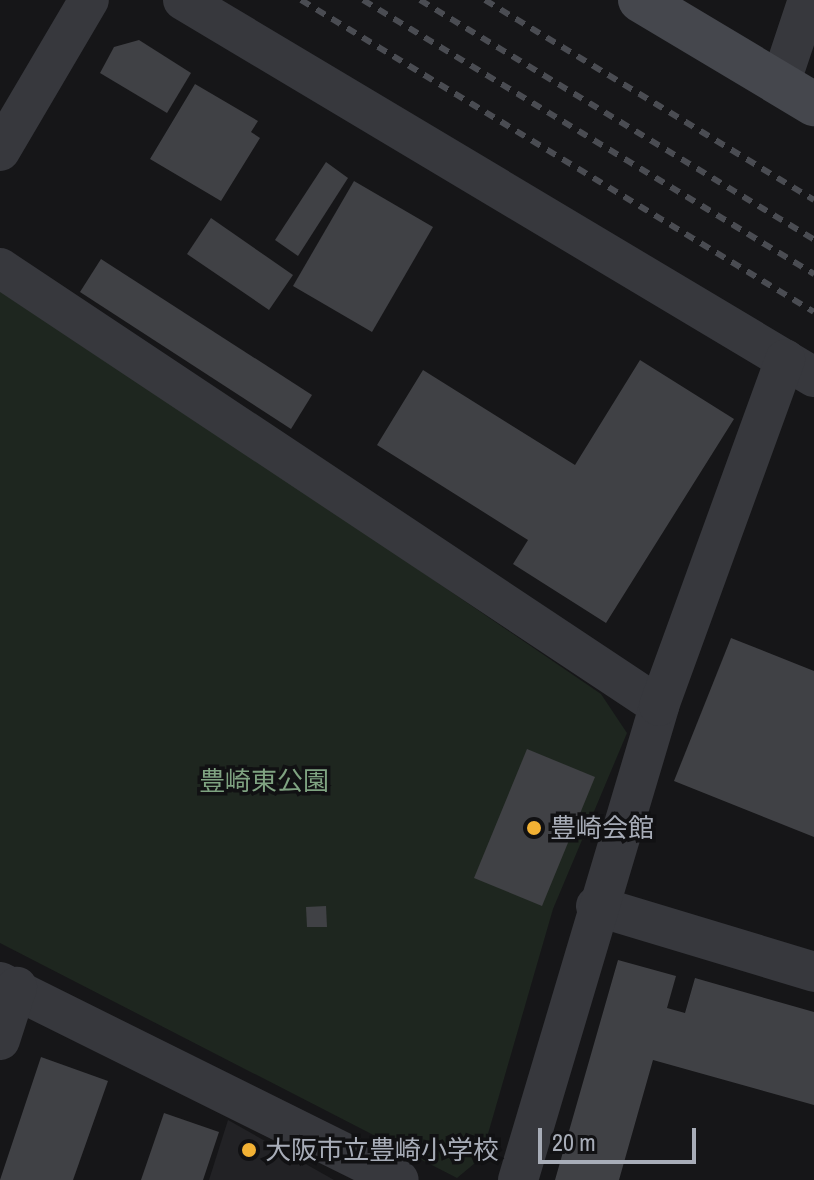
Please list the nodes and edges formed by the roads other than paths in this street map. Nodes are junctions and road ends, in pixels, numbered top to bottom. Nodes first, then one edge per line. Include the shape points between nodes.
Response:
1 (89, 0) edge
2 (183, 0) edge
3 (640, 0) edge
4 (808, 0) edge
5 (797, 94) edge
6 (0, 151) edge
7 (0, 268) edge
8 (800, 368) edge
9 (659, 706) junction
10 (596, 906) junction
11 (814, 972) edge
12 (9, 984) edge
13 (0, 1040) edge
14 (399, 1180) edge
15 (518, 1180) edge

1 - 6 street
2 - 8 street
3 - 5 street
4 - 5 street
7 - 9 street
8 - 9 street
9 - 10 street
10 - 11 street
10 - 15 street
12 - 13 street
12 - 14 street

